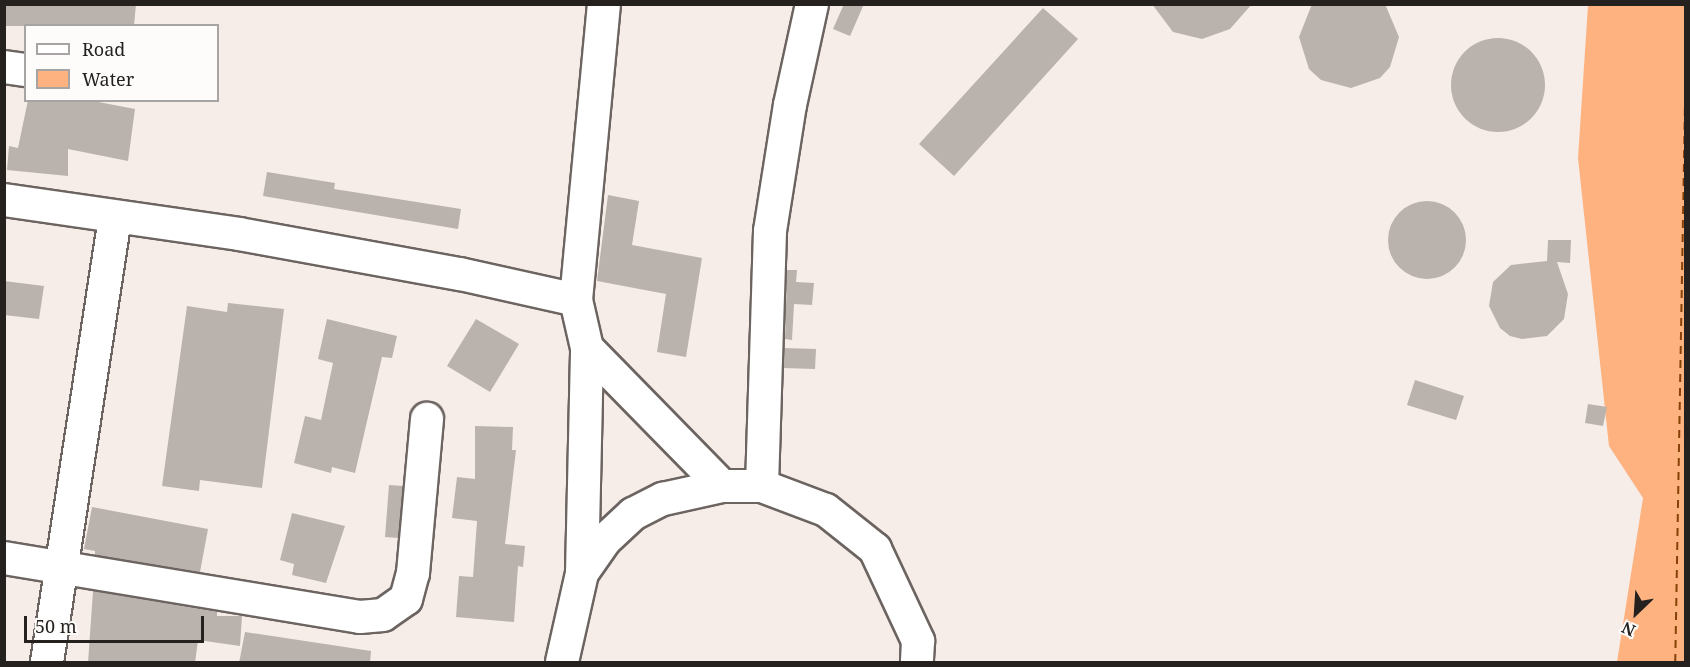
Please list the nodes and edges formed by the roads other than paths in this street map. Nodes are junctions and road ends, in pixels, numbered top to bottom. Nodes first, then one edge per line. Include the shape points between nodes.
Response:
1 (604, 4) edge
2 (812, 4) edge
3 (4, 67) edge
4 (24, 70) edge
5 (4, 200) edge
6 (115, 218) junction
7 (576, 300) junction
8 (586, 348) junction
9 (427, 419) dead end
10 (722, 486) junction
11 (762, 486) junction
12 (4, 558) edge
13 (64, 570) junction
14 (582, 573) junction
15 (47, 663) edge
16 (562, 663) edge
17 (917, 663) edge

1 - 7 street
2 - 11 street via 790,105 770,231
3 - 4 street
5 - 6 street
6 - 7 street via 239,234 460,274
6 - 13 street
7 - 8 street
8 - 10 street
8 - 14 street
9 - 13 street via 413,573 406,599 383,615 360,617
10 - 11 street
10 - 14 street via 689,491 633,514 604,541
11 - 17 street via 826,510 875,549 918,641
12 - 13 street
13 - 15 street
14 - 16 street

